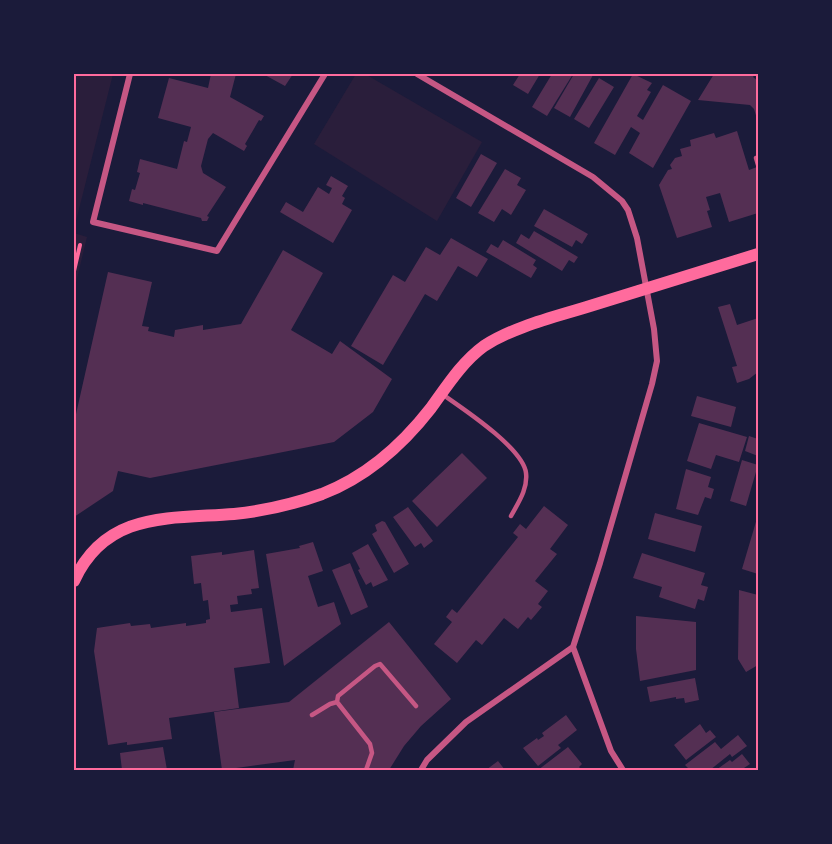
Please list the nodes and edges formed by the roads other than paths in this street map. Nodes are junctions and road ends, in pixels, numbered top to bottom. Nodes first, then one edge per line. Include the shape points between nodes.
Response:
1 (130, 74) edge
2 (325, 74) edge
3 (417, 74) edge
4 (756, 158) dead end
5 (759, 165) edge
6 (759, 254) edge
7 (646, 289) junction
8 (441, 394) junction
9 (511, 516) dead end
10 (74, 581) edge
11 (573, 647) junction
12 (337, 702) junction
13 (416, 706) dead end
14 (312, 715) dead end
15 (366, 771) edge
16 (421, 771) edge
17 (623, 771) edge

1 - 2 street via 93,222 218,250
3 - 7 street via 615,193 633,225
4 - 5 lane
6 - 7 main road
7 - 8 main road via 498,338 473,356
7 - 11 street via 656,341 655,371
8 - 9 lane via 509,445 520,458 526,482
8 - 10 main road via 393,448 348,482 314,497 273,508 236,514 172,516 132,526 97,548
11 - 16 street via 466,722 427,760
11 - 17 street via 611,751
12 - 13 lane via 338,696 380,664
12 - 14 lane
12 - 15 lane via 369,744 372,753

